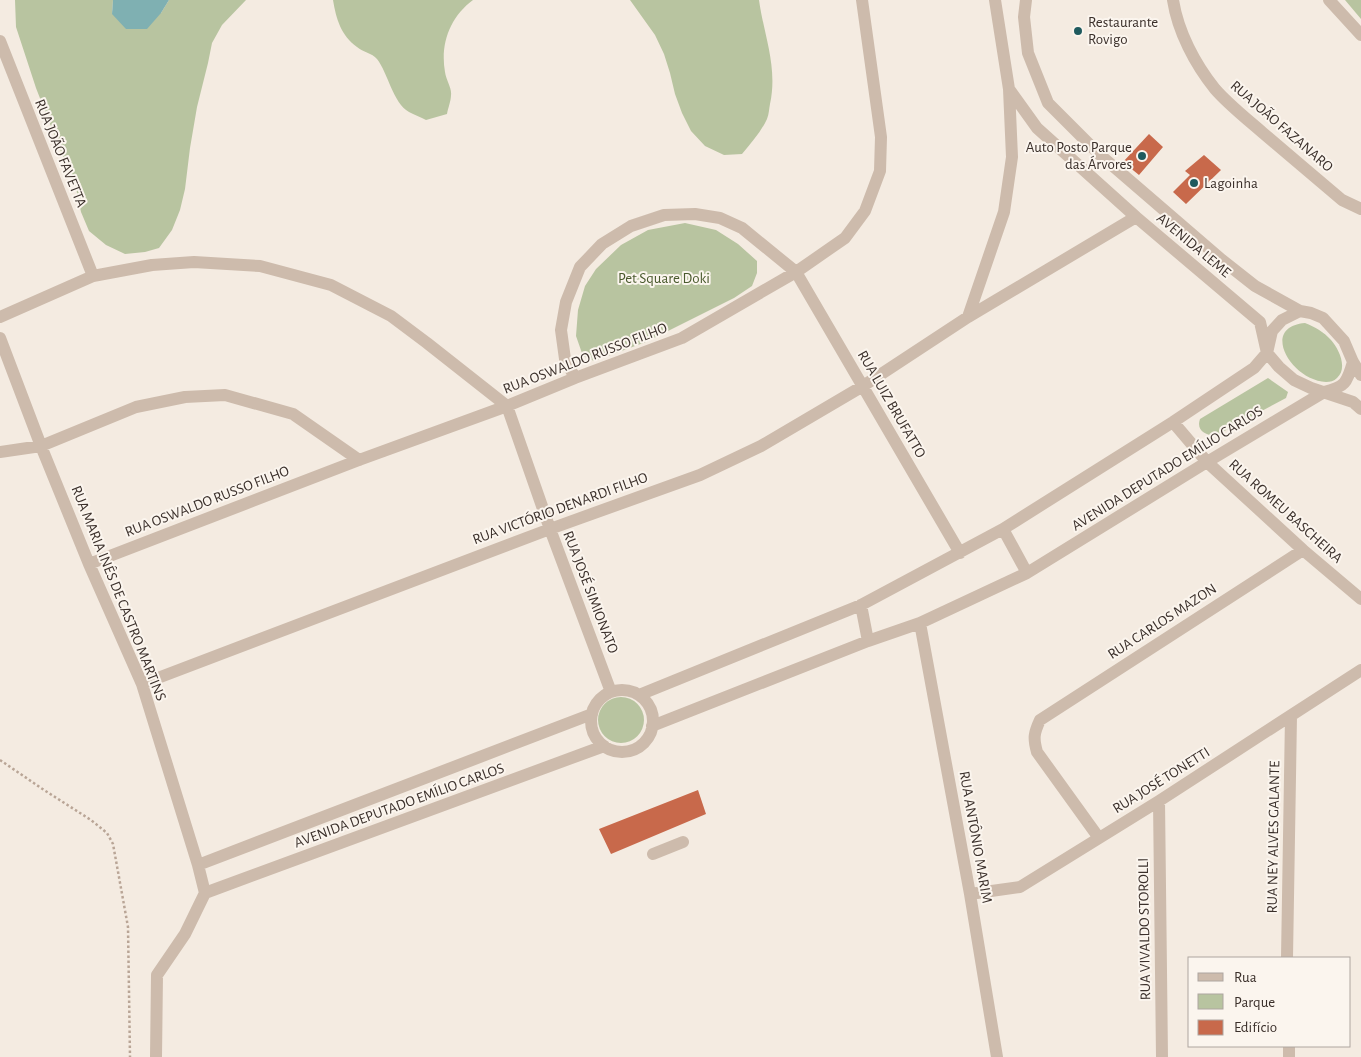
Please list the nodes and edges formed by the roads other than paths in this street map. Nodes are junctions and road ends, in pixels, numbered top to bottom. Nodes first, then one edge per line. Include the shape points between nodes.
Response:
1 (862, 0) edge
2 (995, 0) edge
3 (1026, 0) edge
4 (1173, 0) edge
5 (1329, 0) edge
6 (1361, 35) edge
7 (0, 41) edge
8 (1009, 89) junction
9 (1361, 209) edge
10 (1136, 217) junction
11 (796, 272) junction
12 (93, 276) junction
13 (1300, 311) junction
14 (0, 317) edge
15 (968, 317) junction
16 (0, 338) edge
17 (1267, 353) junction
18 (1353, 362) junction
19 (1361, 376) edge
20 (575, 378) junction
21 (863, 386) junction
22 (1324, 392) junction
23 (507, 406) junction
24 (1361, 409) edge
25 (1173, 422) junction
26 (41, 446) junction
27 (0, 452) edge
28 (359, 460) junction
29 (1207, 462) junction
30 (550, 528) junction
31 (1003, 528) junction
32 (1303, 550) junction
33 (960, 553) junction
34 (89, 564) junction
35 (1027, 573) junction
36 (1361, 599) edge
37 (861, 605) junction
38 (920, 623) junction
39 (868, 641) junction
40 (1361, 670) edge
41 (142, 684) junction
42 (611, 692) junction
43 (639, 695) junction
44 (592, 714) junction
45 (1292, 716) junction
46 (652, 726) junction
47 (604, 746) junction
48 (1158, 801) junction
49 (1099, 838) junction
50 (683, 842) dead end
51 (653, 854) dead end
52 (198, 865) junction
53 (205, 893) junction
54 (970, 894) junction
55 (1288, 957) edge
56 (156, 1057) edge
57 (997, 1057) edge
58 (1162, 1057) edge

1 - 11 street, RUA OSWALDO RUSSO FILHO via 881,137 880,171 865,211 845,238
2 - 8 street
3 - 13 street, AVENIDA LEME via 1024,17 1028,53 1048,103 1099,154 1222,260 1256,286
4 - 9 street, RUA JOÃO FAZANARO via 1183,36 1216,89 1239,113 1342,200
5 - 6 street
7 - 12 street, RUA JOÃO FAVETTA
8 - 10 street, AVENIDA LEME via 1037,128
8 - 15 street via 1012,158 1004,212
10 - 15 street, RUA VICTÓRIO DENARDI FILHO
10 - 17 street, AVENIDA LEME via 1260,322
11 - 20 street, RUA OSWALDO RUSSO FILHO via 682,338
11 - 20 street via 742,228 720,218 695,214 664,215 631,226 602,244 580,267 566,302 561,330 565,359
11 - 21 street, RUA LUIZ BRUFATTO
12 - 14 street
12 - 23 street via 152,265 194,262 260,266 331,285 391,316
13 - 17 street via 1282,320 1272,331
13 - 18 street, AVENIDA LEME via 1322,318 1344,341
15 - 21 street, RUA VICTÓRIO DENARDI FILHO
16 - 26 street, RUA MARIA INÊS DE CASTRO MARTINS
17 - 22 street via 1294,380
17 - 25 street via 1254,368
18 - 19 street, AVENIDA LEME
18 - 22 street via 1348,379 1338,388
20 - 23 street, RUA OSWALDO RUSSO FILHO
21 - 30 street, RUA VICTÓRIO DENARDI FILHO via 760,446 700,474
21 - 33 street, RUA LUIZ BRUFATTO
22 - 24 street via 1353,402
22 - 29 street, AVENIDA DEPUTADO EMÍLIO CARLOS
23 - 28 street, RUA OSWALDO RUSSO FILHO
23 - 30 street, RUA JOSÉ SIMIONATO
25 - 29 street, RUA ROMEU BASCHEIRA
25 - 31 street
26 - 27 street
26 - 28 street via 136,407 185,397 225,395 293,414
26 - 34 street, RUA MARIA INÊS DE CASTRO MARTINS
28 - 34 street, RUA OSWALDO RUSSO FILHO
29 - 32 street, RUA ROMEU BASCHEIRA
29 - 35 street, AVENIDA DEPUTADO EMÍLIO CARLOS
30 - 41 street, RUA VICTÓRIO DENARDI FILHO
30 - 42 street, RUA JOSÉ SIMIONATO
31 - 33 street
31 - 35 street
32 - 36 street, RUA ROMEU BASCHEIRA
32 - 49 street, RUA CARLOS MAZON via 1040,720 1035,730 1036,752
33 - 37 street
34 - 41 street, RUA MARIA INÊS DE CASTRO MARTINS
35 - 38 street, AVENIDA DEPUTADO EMÍLIO CARLOS
37 - 39 street
37 - 43 street
38 - 39 street, AVENIDA DEPUTADO EMÍLIO CARLOS
38 - 54 street, RUA ANTÔNIO MARIM
39 - 46 street, AVENIDA DEPUTADO EMÍLIO CARLOS
40 - 45 street, RUA JOSÉ TONETTI
41 - 52 street, RUA MARIA INÊS DE CASTRO MARTINS
42 - 43 street via 626,690
42 - 44 street via 599,700
43 - 46 street via 650,709
44 - 47 street via 593,732
44 - 52 street, AVENIDA DEPUTADO EMÍLIO CARLOS
45 - 48 street, RUA JOSÉ TONETTI
45 - 55 street, RUA NEY ALVES GALANTE
46 - 47 street via 646,740 633,750 617,751
47 - 53 street, AVENIDA DEPUTADO EMÍLIO CARLOS
48 - 49 street, RUA JOSÉ TONETTI
48 - 58 street, RUA VIVALDO STOROLLI
49 - 54 street, RUA JOSÉ TONETTI via 1020,886
50 - 51 street
52 - 53 street, RUA MARIA INÊS DE CASTRO MARTINS
53 - 56 street via 185,934 157,975
54 - 57 street, RUA ANTÔNIO MARIM

